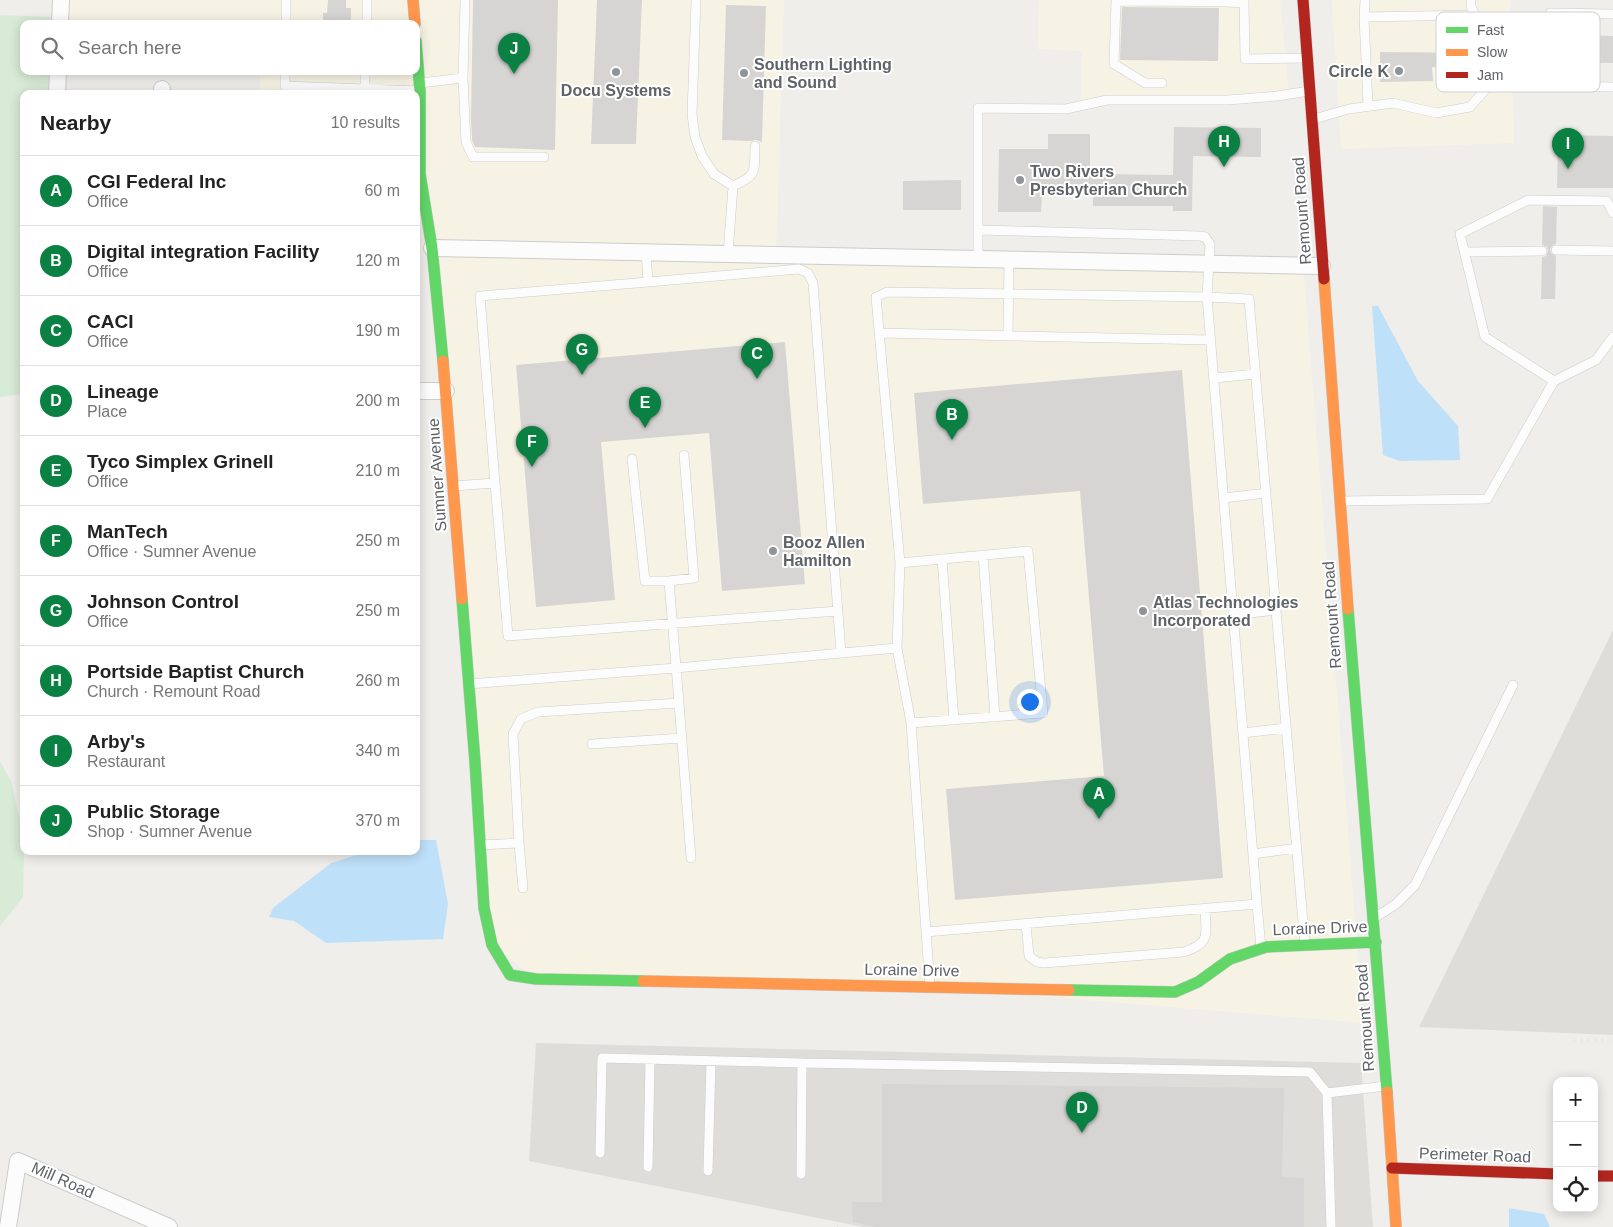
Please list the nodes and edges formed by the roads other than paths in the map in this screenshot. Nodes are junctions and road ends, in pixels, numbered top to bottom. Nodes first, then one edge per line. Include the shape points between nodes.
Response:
1 (61, 0) edge
2 (286, 0) edge
3 (367, 0) edge
4 (413, 0) edge
5 (465, 0) edge
6 (696, 0) edge
7 (1116, 0) edge
8 (1193, 0) edge
9 (1303, 0) edge
10 (1365, 0) edge
11 (1154, 1) edge
12 (1173, 1) edge
13 (1214, 1) edge
14 (1244, 2) edge
15 (1600, 14) edge
16 (1613, 14) edge
17 (1436, 16) edge
18 (1364, 17) junction
19 (60, 20) edge
20 (286, 20) edge
21 (367, 20) edge
22 (415, 20) edge
23 (1307, 58) junction
24 (58, 75) edge
25 (285, 75) edge
26 (365, 75) edge
27 (419, 75) edge
28 (463, 78) junction
29 (1162, 83) dead end
30 (420, 87) junction
31 (1600, 87) edge
32 (1613, 87) edge
33 (365, 89) junction
34 (57, 90) edge
35 (420, 90) edge
36 (1309, 91) junction
37 (1483, 92) edge
38 (1368, 106) junction
39 (1311, 120) junction
40 (755, 146) dead end
41 (544, 157) dead end
42 (420, 185) edge
43 (733, 186) junction
44 (1613, 213) edge
45 (978, 230) junction
46 (432, 248) junction
47 (1556, 250) dead end
48 (1542, 251) dead end
49 (1613, 251) edge
50 (646, 252) junction
51 (1465, 252) junction
52 (728, 254) junction
53 (978, 259) junction
54 (1009, 259) junction
55 (1210, 263) junction
56 (1322, 266) junction
57 (648, 282) junction
58 (1009, 294) junction
59 (1208, 296) junction
60 (879, 333) junction
61 (1008, 336) junction
62 (1613, 337) edge
63 (1211, 340) junction
64 (1256, 374) junction
65 (1214, 378) junction
66 (1554, 381) junction
67 (420, 391) edge
68 (446, 391) junction
69 (684, 454) dead end
70 (632, 459) dead end
71 (495, 482) junction
72 (454, 486) junction
73 (1266, 493) junction
74 (1224, 498) junction
75 (1340, 501) junction
76 (983, 555) junction
77 (942, 559) junction
78 (900, 563) junction
79 (669, 581) junction
80 (838, 610) junction
81 (1276, 610) junction
82 (1234, 615) junction
83 (672, 624) junction
84 (898, 648) junction
85 (841, 653) junction
86 (676, 668) junction
87 (469, 684) junction
88 (1513, 685) dead end
89 (679, 703) junction
90 (995, 717) junction
91 (954, 720) junction
92 (911, 722) junction
93 (1286, 728) junction
94 (1244, 733) junction
95 (682, 738) junction
96 (592, 744) dead end
97 (520, 843) junction
98 (480, 845) junction
99 (1296, 848) junction
100 (1253, 854) junction
101 (691, 858) dead end
102 (523, 888) dead end
103 (1258, 904) junction
104 (484, 908) joint
105 (1205, 909) junction
106 (1374, 918) junction
107 (1026, 924) junction
108 (926, 932) junction
109 (1376, 942) junction
110 (1305, 945) junction
111 (1261, 948) junction
112 (930, 987) junction
113 (650, 1060) junction
114 (711, 1061) junction
115 (802, 1063) junction
116 (1386, 1086) junction
117 (1327, 1093) junction
118 (600, 1153) dead end
119 (648, 1166) dead end
120 (1392, 1168) junction
121 (708, 1171) dead end
122 (801, 1174) dead end
123 (1553, 1174) edge
124 (1598, 1176) edge
125 (1613, 1176) edge
126 (8, 1227) edge
127 (169, 1227) edge
128 (1331, 1227) edge
129 (1396, 1227) edge

1 - 19 street
2 - 20 lane
3 - 21 lane
4 - 22 street
5 - 28 lane
6 - 43 lane via 692,114 695,137 714,174
7 - 11 lane
7 - 29 lane via 1114,64 1145,83
8 - 12 lane
8 - 13 lane
9 - 23 street, Remount Road
10 - 18 lane
11 - 12 lane
13 - 14 lane
14 - 23 lane via 1245,59
15 - 16 lane
17 - 18 lane
18 - 38 lane
23 - 36 street, Remount Road
24 - 34 street
25 - 33 lane via 285,86
26 - 33 lane
27 - 30 street, Sumner Avenue
28 - 30 lane
28 - 41 lane via 466,142 473,157
30 - 33 lane
30 - 35 street, Sumner Avenue
31 - 32 lane
36 - 39 street, Remount Road
36 - 45 lane via 1228,100 1107,100 1066,109 978,108
37 - 38 lane via 1470,106 1436,112 1392,103
38 - 39 lane
39 - 56 street, Remount Road
40 - 43 lane via 754,171 748,179
42 - 46 street, Sumner Avenue
43 - 52 lane
44 - 51 lane via 1607,202 1528,200 1460,234
45 - 53 lane
45 - 55 lane via 1200,236 1210,244
46 - 50 street
46 - 68 street, Sumner Avenue
47 - 49 lane
48 - 51 lane
50 - 52 street
50 - 57 lane
51 - 66 lane via 1485,338
52 - 53 street
53 - 54 street
54 - 55 street
54 - 58 lane
55 - 56 street
55 - 59 lane
56 - 75 street, Remount Road
57 - 71 lane via 480,296
57 - 80 lane via 799,269 808,273 813,283
58 - 59 lane
58 - 60 lane via 888,292 876,298
58 - 61 lane
59 - 63 lane
59 - 64 lane via 1249,299
60 - 61 lane
60 - 78 lane
61 - 63 lane
62 - 66 lane via 1596,360
63 - 65 lane
64 - 65 lane
64 - 73 lane
65 - 74 lane
66 - 75 lane via 1487,500
67 - 68 street
68 - 72 street, Sumner Avenue
69 - 79 lane via 694,578
70 - 79 lane via 645,581
71 - 72 lane
71 - 83 lane via 508,636
72 - 87 street, Sumner Avenue
73 - 74 lane
73 - 81 lane
74 - 82 lane
75 - 106 street, Remount Road
76 - 77 lane
76 - 90 lane
76 - 90 lane via 1028,551 1043,713
77 - 78 lane
77 - 91 lane
78 - 84 lane
79 - 83 lane
80 - 83 lane
80 - 85 lane
81 - 82 lane
81 - 93 lane
82 - 94 lane
83 - 86 lane
84 - 85 lane
84 - 92 lane
85 - 86 lane
86 - 87 lane
86 - 89 lane
87 - 98 street, Sumner Avenue
88 - 106 lane via 1416,884 1396,904
89 - 95 lane
89 - 97 lane via 538,712 521,719 513,734
90 - 91 lane
91 - 92 lane
92 - 108 lane
93 - 94 lane
93 - 99 lane
94 - 100 lane
95 - 96 lane
95 - 101 lane
97 - 98 lane
97 - 102 lane
98 - 104 street, Sumner Avenue
99 - 100 lane
99 - 110 lane
100 - 103 lane
103 - 105 lane
103 - 111 lane
104 - 112 street, Loraine Drive via 492,945 510,975
105 - 107 lane
105 - 107 lane via 1202,944 1184,952 1037,962 1029,956
106 - 109 street, Remount Road
107 - 108 lane
108 - 112 lane
109 - 110 street, Loraine Drive
109 - 116 street, Remount Road
110 - 111 street, Loraine Drive
111 - 112 street, Loraine Drive via 1230,959 1198,982 1175,992
113 - 114 lane
113 - 118 lane via 602,1058
113 - 119 lane
114 - 115 lane
114 - 121 lane
115 - 117 lane via 1310,1072
115 - 122 lane
116 - 117 lane
116 - 120 street, Remount Road
117 - 128 lane
120 - 123 street, Perimeter Road
120 - 129 street, Remount Road
124 - 125 street
126 - 127 street, Mill Road via 18,1161

